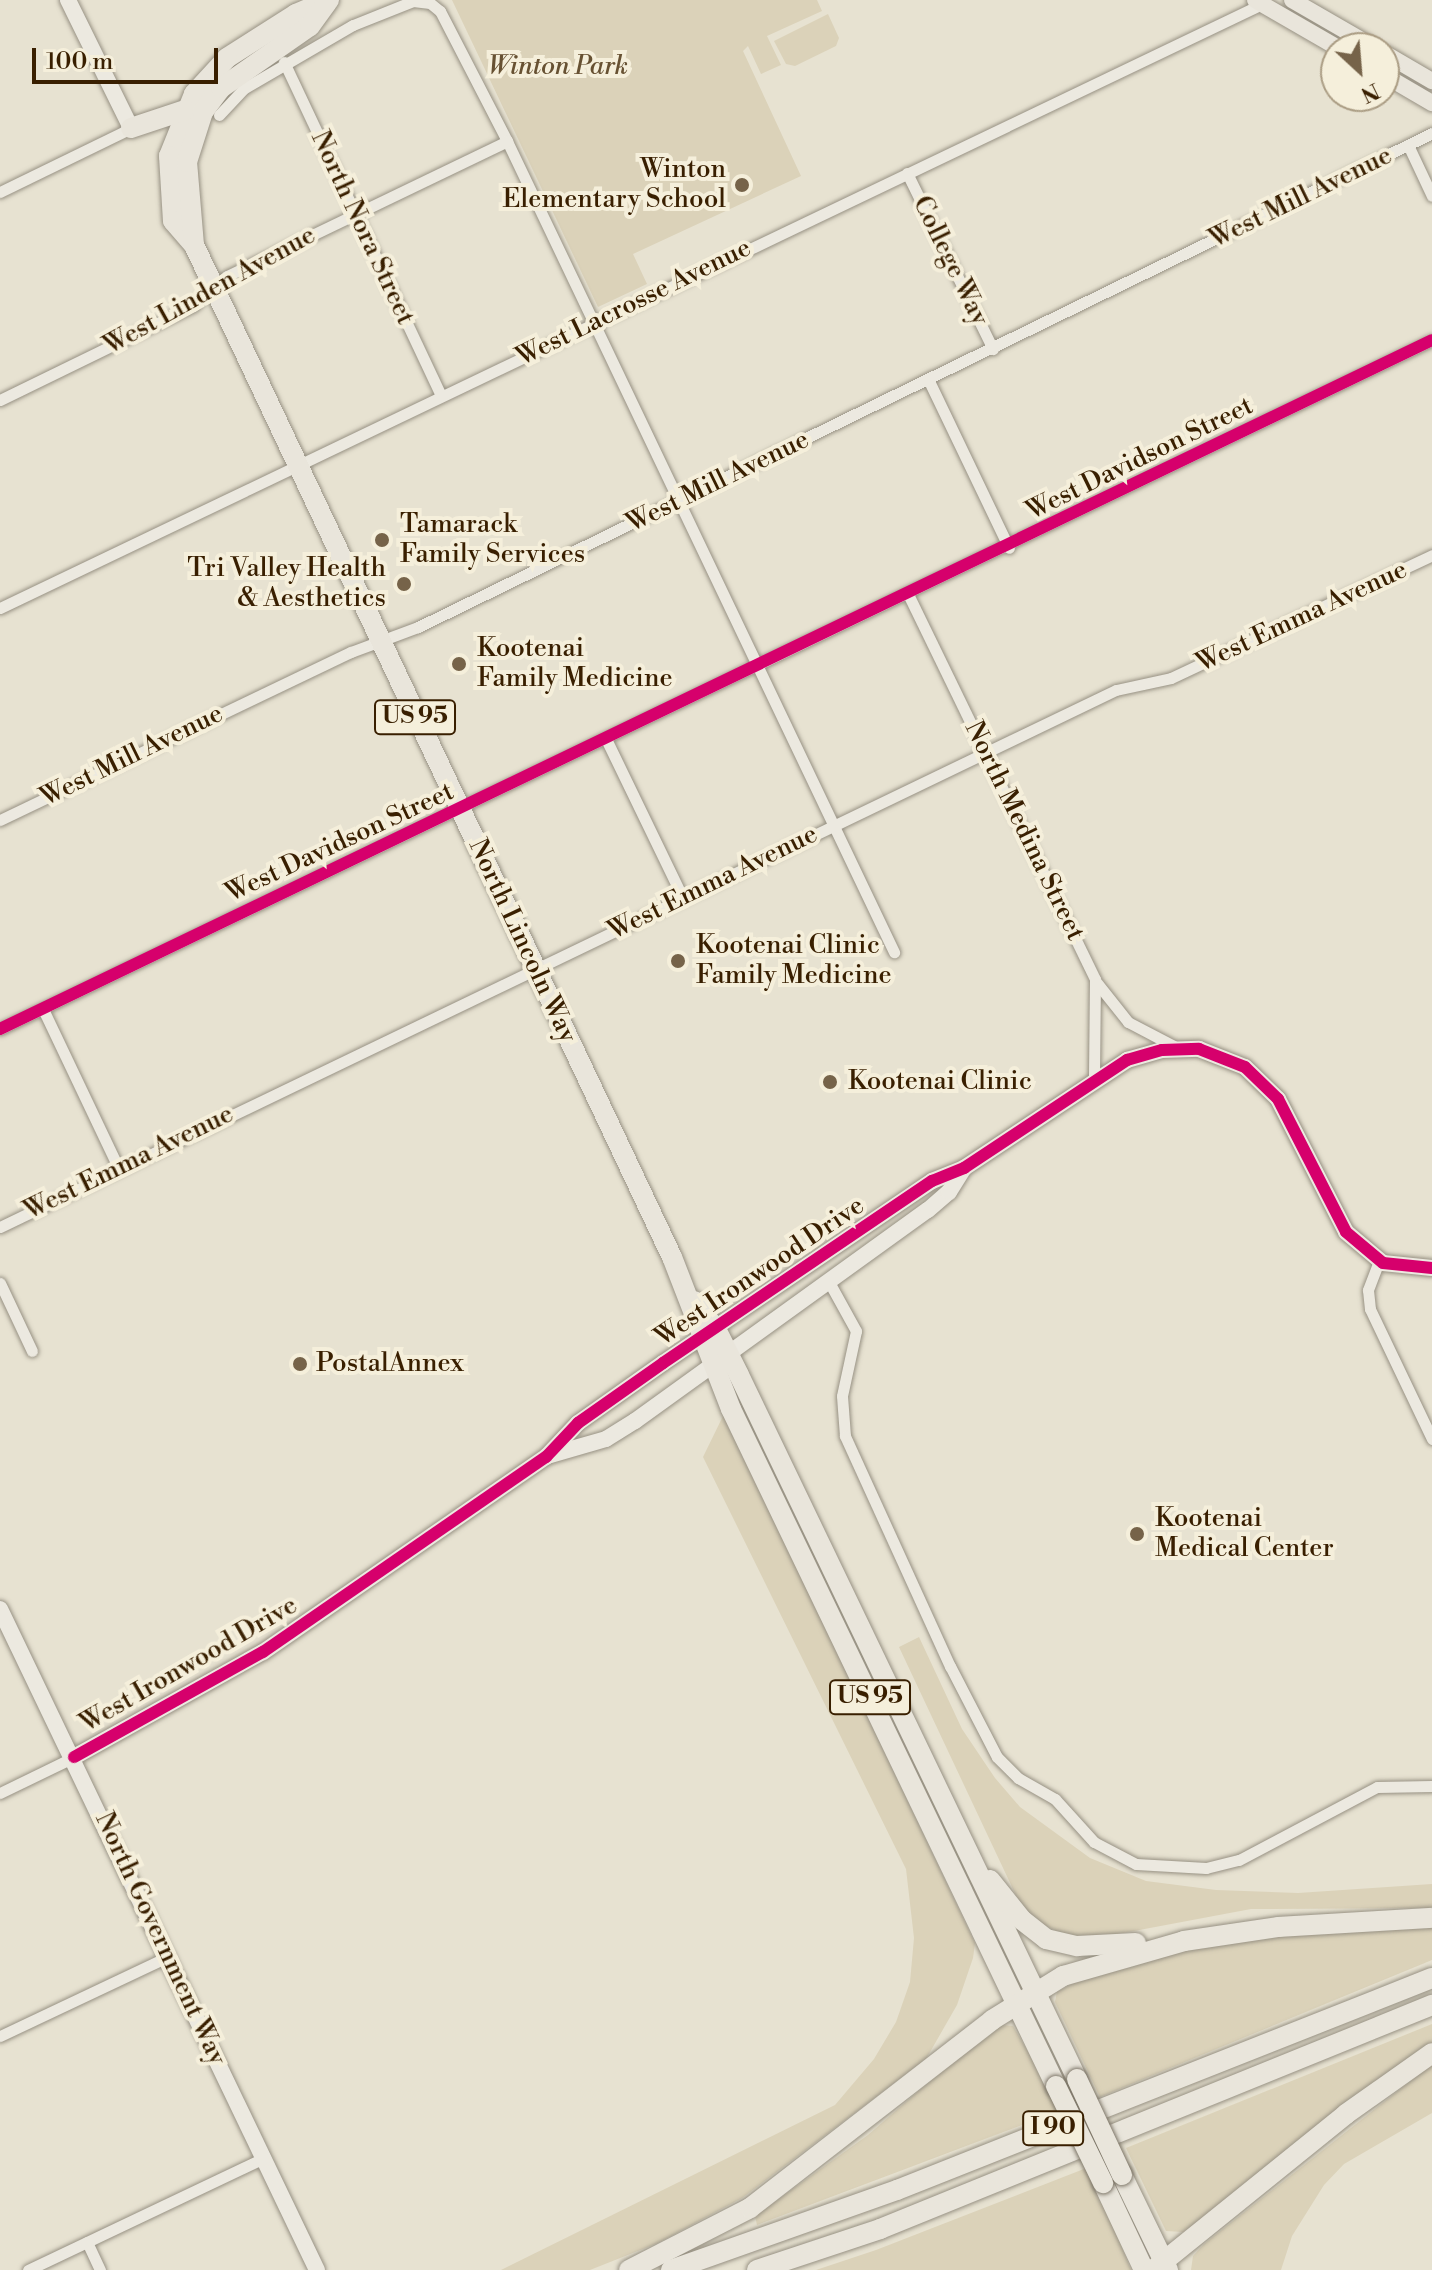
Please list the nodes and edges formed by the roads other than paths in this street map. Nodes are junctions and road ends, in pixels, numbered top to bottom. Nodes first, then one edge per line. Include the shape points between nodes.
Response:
1 (68, 0) edge
2 (329, 0) edge
3 (1292, 0) edge
4 (1262, 1) edge
5 (1347, 32) edge
6 (1320, 37) edge
7 (284, 62) junction
8 (1400, 62) edge
9 (1432, 81) edge
10 (1400, 84) edge
11 (1432, 103) edge
12 (185, 110) junction
13 (219, 115) dead end
14 (131, 128) junction
15 (1432, 133) edge
16 (507, 141) junction
17 (1408, 145) junction
18 (169, 156) junction
19 (907, 173) junction
20 (0, 192) edge
21 (1432, 196) edge
22 (355, 213) junction
23 (194, 245) junction
24 (211, 289) junction
25 (593, 322) junction
26 (1432, 340) edge
27 (993, 349) junction
28 (929, 381) junction
29 (441, 395) junction
30 (0, 400) edge
31 (295, 465) junction
32 (676, 503) junction
33 (1009, 548) junction
34 (1432, 555) edge
35 (909, 596) junction
36 (0, 608) edge
37 (379, 643) junction
38 (756, 670) junction
39 (607, 741) junction
40 (986, 752) junction
41 (460, 810) junction
42 (0, 820) edge
43 (831, 826) junction
44 (683, 898) junction
45 (894, 952) dead end
46 (536, 969) junction
47 (1095, 979) junction
48 (43, 1009) junction
49 (0, 1029) edge
50 (1182, 1048) junction
51 (1094, 1077) junction
52 (964, 1168) junction
53 (119, 1169) junction
54 (0, 1227) edge
55 (1379, 1261) junction
56 (1432, 1268) edge
57 (829, 1282) junction
58 (0, 1283) edge
59 (708, 1334) junction
60 (32, 1351) dead end
61 (720, 1360) junction
62 (1432, 1439) edge
63 (546, 1457) junction
64 (0, 1609) edge
65 (74, 1757) junction
66 (1432, 1786) edge
67 (0, 1793) edge
68 (968, 1852) junction
69 (1432, 1918) edge
70 (1184, 1941) junction
71 (169, 1956) junction
72 (1432, 1978) edge
73 (1033, 1990) junction
74 (1016, 2002) junction
75 (1432, 2005) edge
76 (0, 2036) edge
77 (1432, 2053) edge
78 (264, 2158) junction
79 (87, 2242) junction
80 (1162, 2268) edge
81 (28, 2270) edge
82 (100, 2270) edge
83 (317, 2270) edge
84 (629, 2270) edge
85 (671, 2270) edge
86 (757, 2270) edge
87 (1144, 2270) edge

1 - 14 street
2 - 12 highway, US 95 via 296,14 227,58
2 - 23 highway, US 95 via 310,26 221,88 203,112 187,162
3 - 5 main road
4 - 6 main road
4 - 19 street, West Lacrosse Avenue
7 - 13 street via 243,89
7 - 16 street via 399,5 430,3 440,11
7 - 22 street, North Nora Street
8 - 9 main road
10 - 11 main road
12 - 14 highway
12 - 18 highway, US 95
14 - 18 highway via 155,138
14 - 20 street
15 - 17 street, West Mill Avenue
16 - 22 street, West Linden Avenue
16 - 25 street
17 - 21 street
17 - 27 street, West Mill Avenue
18 - 23 highway, US 95 via 173,221
19 - 25 street, West Lacrosse Avenue
19 - 27 street, College Way
22 - 24 street, West Linden Avenue via 227,276
22 - 29 street, North Nora Street
23 - 24 highway, US 95
24 - 30 street, West Linden Avenue via 190,308
24 - 31 highway, North Lincoln Way / US 95
25 - 29 street, West Lacrosse Avenue
25 - 32 street
26 - 33 street, West Davidson Street
27 - 28 street, West Mill Avenue
28 - 32 street, West Mill Avenue
28 - 33 street
29 - 31 street, West Lacrosse Avenue
31 - 36 street, West Lacrosse Avenue
31 - 37 highway, North Lincoln Way / US 95
32 - 37 street, West Mill Avenue
32 - 38 street
33 - 35 street, West Davidson Street
34 - 40 street, West Emma Avenue via 1171,678 1116,690
35 - 38 street, West Davidson Street
35 - 40 street, North Medina Street
37 - 41 highway, North Lincoln Way / US 95
37 - 42 street, West Mill Avenue
38 - 39 street, West Davidson Street
38 - 43 street
39 - 41 street, West Davidson Street
39 - 44 street
40 - 43 street, West Emma Avenue
40 - 47 street, North Medina Street
41 - 46 highway, North Lincoln Way / US 95
41 - 48 street, West Davidson Street
43 - 44 street, West Emma Avenue
43 - 45 street
44 - 46 street, West Emma Avenue
46 - 53 street, West Emma Avenue
46 - 59 highway, North Lincoln Way / US 95
47 - 50 street via 1135,1028
47 - 51 street, North Medina Street
48 - 49 street, West Davidson Street
48 - 53 street
50 - 51 street, West Ironwood Drive via 1127,1060
50 - 55 street, West Ironwood Drive via 1228,1058 1269,1088 1338,1222
51 - 52 street, West Ironwood Drive
52 - 57 street, West Ironwood Drive via 949,1192 928,1210
52 - 59 street, West Ironwood Drive via 932,1181
53 - 54 street, West Emma Avenue
55 - 56 street
55 - 62 street via 1368,1290 1370,1309
57 - 61 street, West Ironwood Drive
57 - 66 street via 856,1331 842,1396 845,1436 950,1666 997,1757 1018,1778 1055,1799 1094,1842 1136,1864 1206,1868 1239,1860 1377,1787
58 - 60 street
59 - 61 highway, US 95
59 - 63 street, West Ironwood Drive via 578,1423
61 - 63 street, West Ironwood Drive via 606,1439
61 - 68 highway, US 95
61 - 74 highway, US 95
63 - 65 street, West Ironwood Drive via 263,1652
64 - 65 street, North Government Way
65 - 67 street, West Ironwood Drive
65 - 71 street, North Government Way
68 - 70 highway via 1022,1920 1046,1939 1077,1946
68 - 73 highway, US 95
69 - 70 highway via 1279,1927
70 - 73 highway via 1102,1961
71 - 76 street
71 - 78 street, North Government Way
72 - 85 highway, I 90 via 897,2190
73 - 74 highway
73 - 80 highway, US 95, bridge
74 - 84 highway via 807,2169 713,2230
74 - 87 highway, US 95, bridge
75 - 86 highway, I 90 via 880,2229
77 - 80 highway via 1346,2114
78 - 79 street
78 - 83 street, North Government Way
79 - 81 street
79 - 82 street

